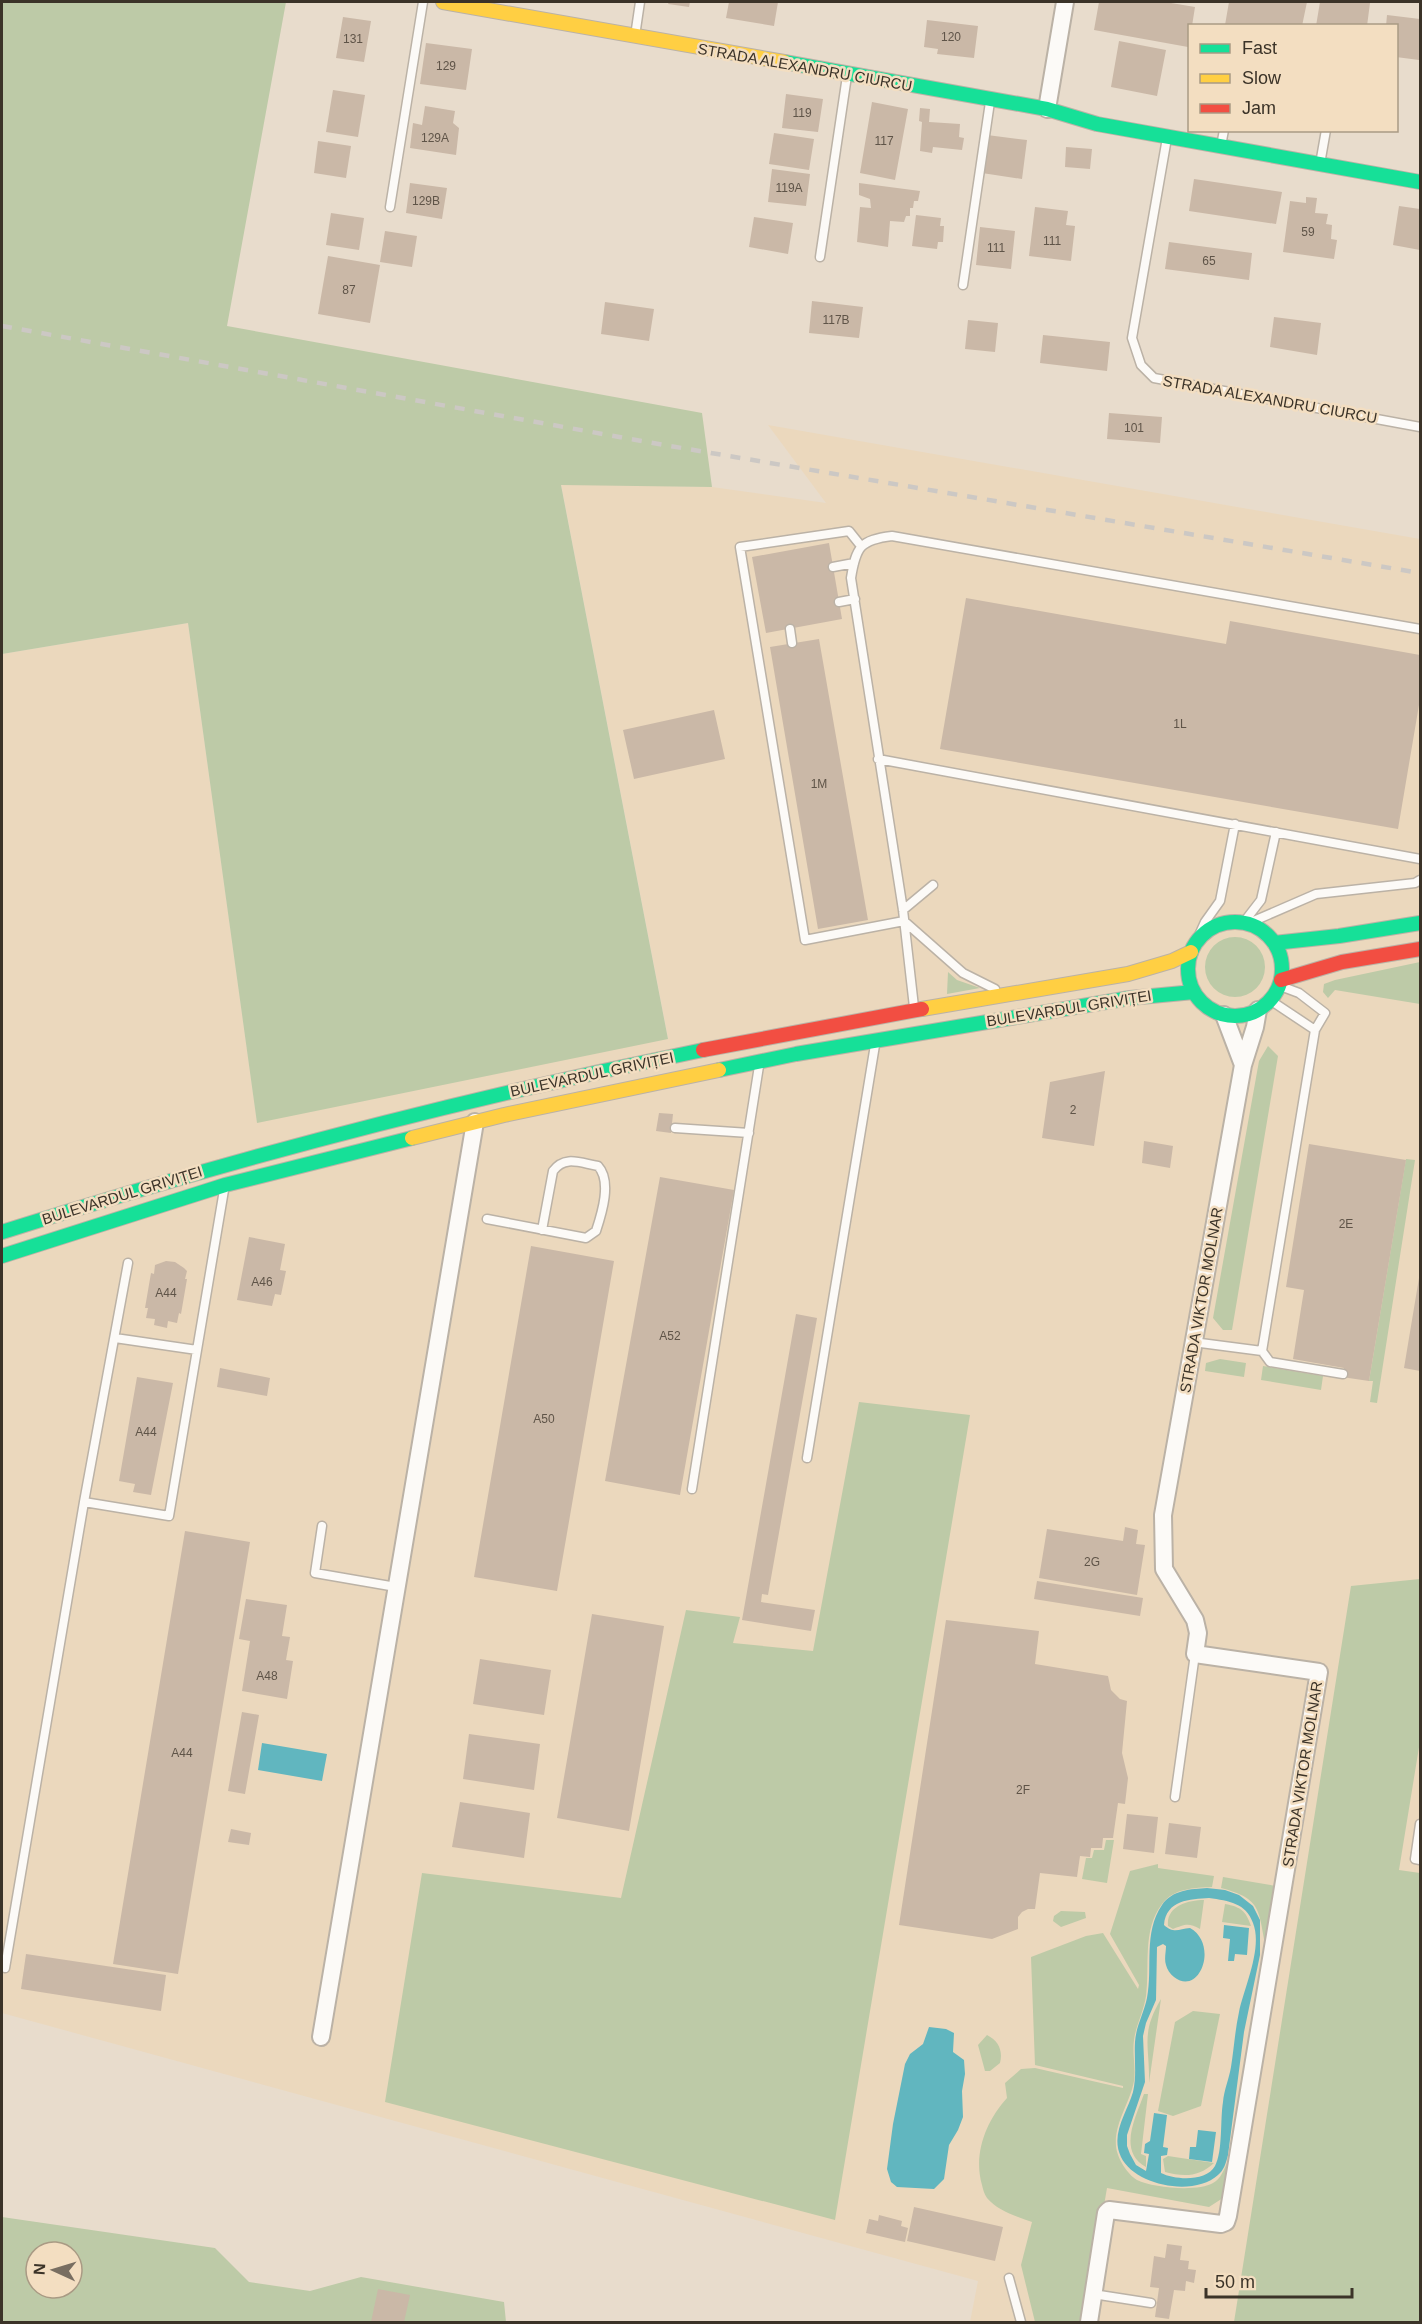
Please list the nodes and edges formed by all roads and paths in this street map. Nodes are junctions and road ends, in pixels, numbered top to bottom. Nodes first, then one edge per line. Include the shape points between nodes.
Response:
1 (423, 2) edge
2 (443, 2) edge
3 (640, 2) edge
4 (1065, 2) edge
5 (635, 36) junction
6 (848, 74) junction
7 (990, 100) junction
8 (1047, 110) junction
9 (1224, 132) edge
10 (1326, 132) edge
11 (1167, 137) junction
12 (1221, 147) junction
13 (1320, 165) junction
14 (1420, 182) edge
15 (390, 207) dead end
16 (820, 257) dead end
17 (963, 285) dead end
18 (1420, 427) edge
19 (861, 546) junction
20 (854, 563) junction
21 (833, 567) dead end
22 (855, 599) junction
23 (839, 602) dead end
24 (1420, 628) edge
25 (790, 629) dead end
26 (792, 643) dead end
27 (878, 759) junction
28 (1234, 824) junction
29 (1276, 832) junction
30 (1420, 859) edge
31 (1420, 880) edge
32 (933, 885) dead end
33 (903, 910) junction
34 (904, 921) junction
35 (1246, 923) junction
36 (1420, 923) edge
37 (1274, 943) junction
38 (1193, 947) junction
39 (1420, 948) edge
40 (1280, 982) junction
41 (1194, 992) junction
42 (1006, 995) junction
43 (1264, 1005) junction
44 (914, 1011) junction
45 (1224, 1015) junction
46 (1315, 1030) junction
47 (876, 1042) junction
48 (760, 1060) junction
49 (1243, 1065) junction
50 (474, 1122) junction
51 (675, 1128) dead end
52 (749, 1133) junction
53 (225, 1185) junction
54 (487, 1219) dead end
55 (542, 1230) junction
56 (2, 1232) edge
57 (2, 1256) edge
58 (128, 1263) dead end
59 (115, 1338) junction
60 (1193, 1342) junction
61 (197, 1350) junction
62 (1262, 1352) junction
63 (1343, 1374) dead end
64 (807, 1458) dead end
65 (692, 1489) dead end
66 (84, 1502) junction
67 (322, 1526) dead end
68 (396, 1587) junction
69 (1195, 1654) junction
70 (1175, 1797) dead end
71 (1420, 1824) edge
72 (1420, 1860) edge
73 (5, 1968) dead end
74 (321, 2037) dead end
75 (1009, 2278) dead end
76 (1093, 2294) junction
77 (1151, 2303) dead end
78 (1021, 2322) edge
79 (1089, 2322) edge

1 - 15 lane
2 - 5 main road, STRADA ALEXANDRU CIURCU
3 - 5 lane
4 - 8 street
5 - 6 main road, STRADA ALEXANDRU CIURCU
6 - 7 main road, STRADA ALEXANDRU CIURCU
6 - 16 lane
7 - 8 main road, STRADA ALEXANDRU CIURCU
7 - 17 lane
8 - 11 main road, STRADA ALEXANDRU CIURCU
9 - 12 lane
10 - 13 lane
11 - 12 main road, STRADA ALEXANDRU CIURCU
11 - 18 lane, STRADA ALEXANDRU CIURCU via 1132,338 1141,365 1154,378
12 - 13 main road, STRADA ALEXANDRU CIURCU
13 - 14 main road, STRADA ALEXANDRU CIURCU
19 - 20 lane
19 - 24 lane via 874,538 892,536
19 - 34 lane via 849,531 740,547 805,940 844,928
20 - 21 lane
20 - 22 lane via 851,578
22 - 23 lane
22 - 27 lane
25 - 26 lane
27 - 28 lane
27 - 33 lane
28 - 29 lane
28 - 38 lane via 1220,901
29 - 30 lane
29 - 35 lane via 1262,900
31 - 35 lane via 1316,894
32 - 33 lane
33 - 34 lane
34 - 42 lane via 963,973
34 - 44 lane
35 - 37 main road via 1261,929
35 - 38 main road via 1212,927
36 - 37 main road
37 - 40 main road via 1281,960
38 - 41 main road via 1188,969
38 - 42 main road, BULEVARDUL GRIVIȚEI via 1172,961 1128,974
39 - 40 main road via 1342,962
40 - 43 main road
40 - 46 lane via 1325,1012
41 - 45 main road via 1207,1006
41 - 47 main road, BULEVARDUL GRIVIȚEI via 1119,999
42 - 44 main road, BULEVARDUL GRIVIȚEI
43 - 45 main road via 1235,1016
43 - 46 lane
43 - 49 street, STRADA VIKTOR MOLNAR
44 - 56 main road, BULEVARDUL GRIVIȚEI via 767,1037 442,1107 230,1162
45 - 49 street
46 - 62 lane
47 - 48 main road, BULEVARDUL GRIVIȚEI
47 - 64 lane
48 - 50 main road, BULEVARDUL GRIVIȚEI
48 - 52 lane
49 - 60 street, STRADA VIKTOR MOLNAR
50 - 53 main road, BULEVARDUL GRIVIȚEI
50 - 68 street
51 - 52 lane
52 - 65 lane
53 - 57 main road, BULEVARDUL GRIVIȚEI
53 - 61 lane
54 - 55 lane
55 - 55 lane via 586,1238 596,1231 605,1178 598,1166 565,1160 558,1164 553,1171
58 - 59 lane
59 - 61 lane
59 - 66 lane
60 - 62 lane
60 - 69 street, STRADA VIKTOR MOLNAR via 1163,1515 1162,1543 1164,1569 1198,1633
61 - 66 lane via 169,1516
62 - 63 lane via 1270,1362
66 - 73 lane
67 - 68 lane via 315,1573
68 - 74 street
69 - 70 lane
69 - 76 street, STRADA VIKTOR MOLNAR via 1319,1672 1300,1793 1226,2222 1109,2210
71 - 72 lane via 1415,1859
75 - 78 lane
76 - 77 lane
76 - 79 street, STRADA VIKTOR MOLNAR

